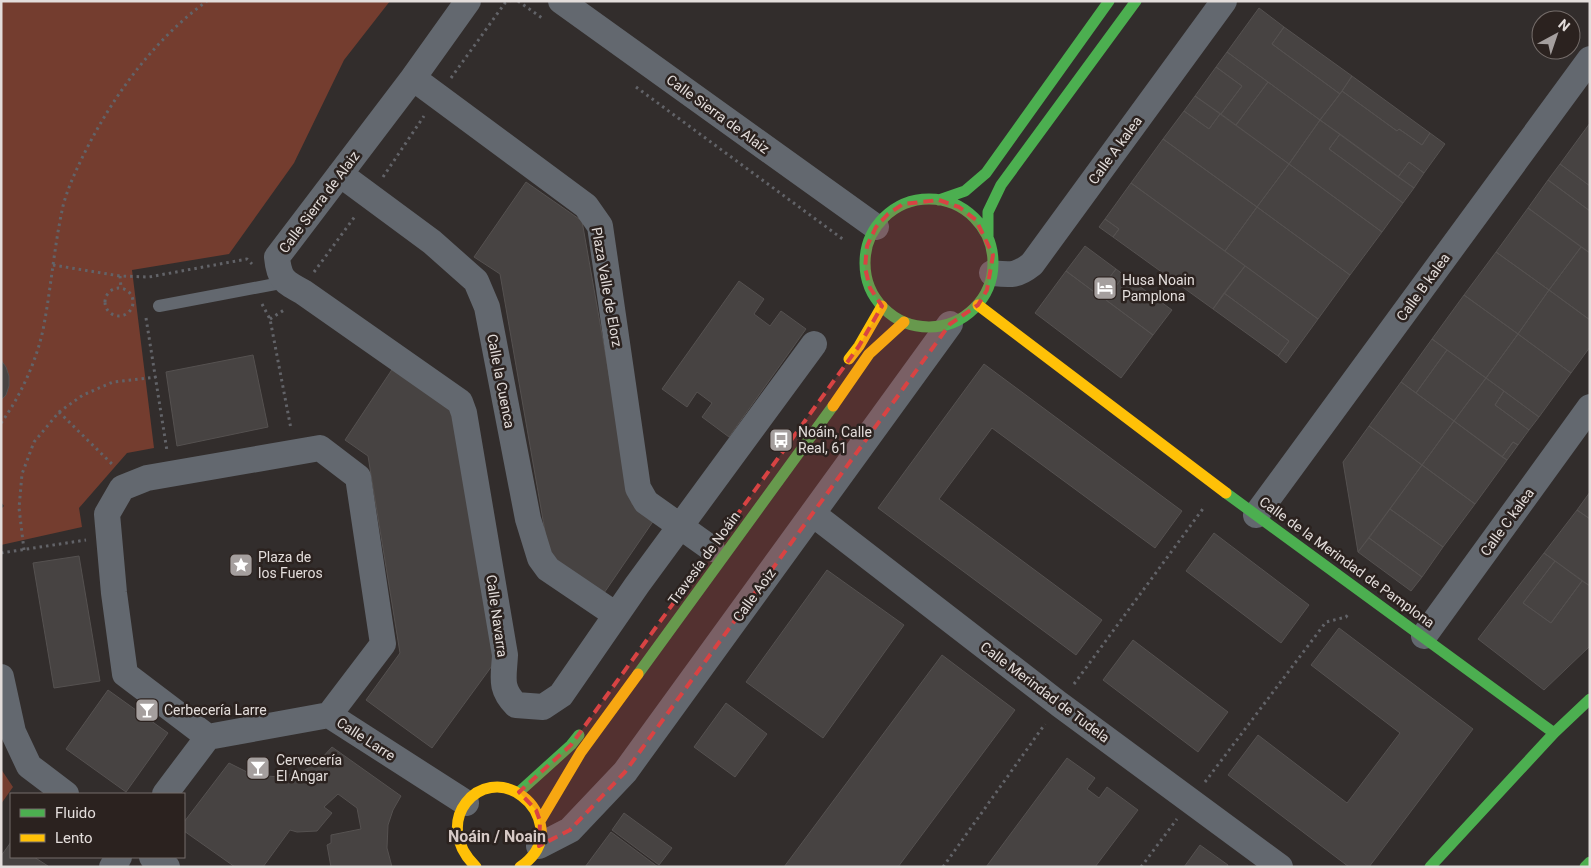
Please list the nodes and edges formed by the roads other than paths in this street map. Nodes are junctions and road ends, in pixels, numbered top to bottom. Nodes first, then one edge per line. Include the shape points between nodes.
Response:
1 (468, 1) edge
2 (1109, 1) edge
3 (1136, 1) edge
4 (1224, 1) edge
5 (555, 12) edge
6 (1590, 59) edge
7 (413, 78) junction
8 (340, 174) junction
9 (939, 200) junction
10 (876, 227) junction
11 (988, 238) junction
12 (992, 273) junction
13 (294, 287) junction
14 (978, 305) junction
15 (159, 306) road end
16 (882, 306) junction
17 (904, 322) junction
18 (950, 324) junction
19 (814, 344) dead end
20 (842, 369) dead end
21 (1587, 418) edge
22 (813, 514) junction
23 (1256, 515) junction
24 (681, 526) junction
25 (712, 549) dead end
26 (616, 615) junction
27 (1424, 636) junction
28 (1, 677) edge
29 (1590, 699) edge
30 (329, 715) junction
31 (588, 722) dead end
32 (1554, 733) junction
33 (208, 737) junction
34 (518, 792) junction
35 (65, 793) edge
36 (166, 793) edge
37 (466, 803) junction
38 (539, 834) junction
39 (154, 858) edge
40 (1590, 862) edge
41 (167, 867) edge
42 (476, 867) edge
43 (520, 867) edge
44 (1280, 867) edge
45 (1430, 867) edge
46 (1585, 867) edge

1 - 7 street, Calle Sierra de Alaiz
2 - 9 main road via 986,173 965,191
3 - 11 main road via 1001,185 988,212
4 - 12 street, Calle A kalea via 1032,264 1012,275
5 - 10 street, Calle Sierra de Alaiz
6 - 23 street, Calle B kalea
7 - 8 street, Calle Sierra de Alaiz
7 - 24 street, Plaza Valle de Elorz via 586,206 600,226 638,488 646,502
8 - 13 street, Calle Sierra de Alaiz via 277,257 278,272
8 - 26 street, Calle la Cuenca via 432,242 476,282 487,307 525,501 540,558 548,569
9 - 10 main road via 904,204
9 - 11 main road via 959,207 976,220
10 - 16 main road via 867,246 865,268 870,288
11 - 12 main road
12 - 14 main road
13 - 15 lane
13 - 26 street, Calle Navarra via 460,402 505,655 503,688 508,698 516,705 543,706 560,695
14 - 18 main road
14 - 23 main road, Calle de la Merindad de Pamplona
16 - 17 main road
16 - 20 main road
17 - 18 main road via 934,327
17 - 38 main road, Travesía de Noáin via 869,354 581,752
18 - 22 street, Calle Aoiz
19 - 24 street, Calle Navarra
21 - 27 street, Calle C kalea
22 - 38 street, Calle Aoiz via 625,772 570,830
22 - 44 street, Calle Merindad de Tudela via 1059,704
23 - 27 main road, Calle de la Merindad de Pamplona
24 - 25 street, Plaza Valle de Elorz
24 - 26 street, Calle Navarra
27 - 32 main road, Calle de la Merindad de Pamplona
28 - 35 street via 13,732 29,766
29 - 32 main road
30 - 33 street, Calle Larre
30 - 33 street via 383,644 358,477 320,448 147,478 122,488 107,514 125,674
30 - 37 street, Calle Larre
31 - 34 main road via 571,745
32 - 45 main road
33 - 36 street
34 - 37 main road via 490,788 477,793
34 - 38 main road via 536,810
37 - 42 main road via 459,813 457,837 460,849
38 - 43 main road, Travesía de Noáin via 532,856
39 - 41 street
40 - 46 main road

